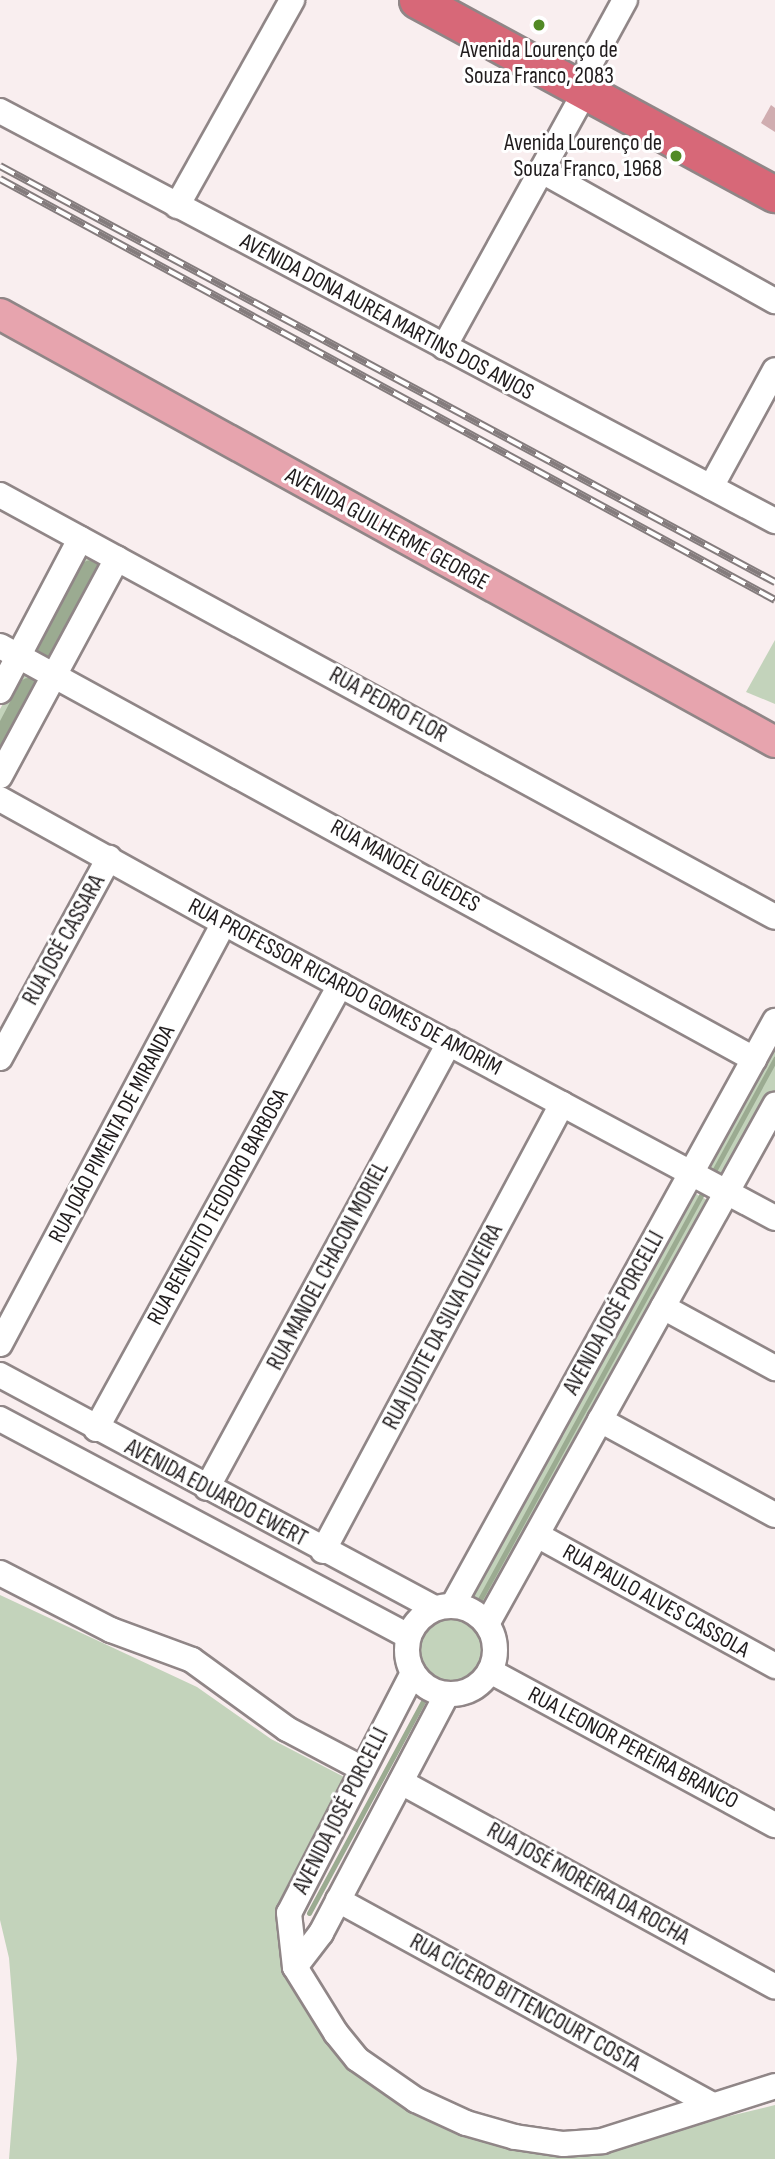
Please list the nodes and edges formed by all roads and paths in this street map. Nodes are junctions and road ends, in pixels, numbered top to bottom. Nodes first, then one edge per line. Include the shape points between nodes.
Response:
1 (292, 0) edge
2 (417, 0) edge
3 (467, 0) edge
4 (625, 0) edge
5 (587, 78) junction
6 (0, 111) edge
7 (775, 167) edge
8 (542, 171) junction
9 (775, 194) edge
10 (177, 206) junction
11 (0, 298) edge
12 (775, 301) edge
13 (0, 314) edge
14 (444, 347) junction
15 (775, 370) edge
16 (710, 487) junction
17 (0, 495) edge
18 (775, 521) edge
19 (80, 539) junction
20 (117, 559) junction
21 (10, 651) edge
22 (54, 675) junction
23 (0, 691) edge
24 (775, 719) edge
25 (775, 742) edge
26 (0, 776) edge
27 (0, 799) edge
28 (109, 858) junction
29 (775, 918) edge
30 (224, 923) junction
31 (341, 985) junction
32 (775, 1021) edge
33 (449, 1043) junction
34 (0, 1058) edge
35 (754, 1059) junction
36 (562, 1104) junction
37 (775, 1105) edge
38 (691, 1173) junction
39 (727, 1192) junction
40 (775, 1218) edge
41 (663, 1307) junction
42 (0, 1344) edge
43 (775, 1368) edge
44 (0, 1376) edge
45 (0, 1419) edge
46 (600, 1420) junction
47 (96, 1429) junction
48 (207, 1488) junction
49 (775, 1515) edge
50 (537, 1535) junction
51 (323, 1551) junction
52 (0, 1573) edge
53 (444, 1607) junction
54 (487, 1624) junction
55 (408, 1636) junction
56 (775, 1666) edge
57 (490, 1671) junction
58 (413, 1673) junction
59 (447, 1694) junction
60 (363, 1769) junction
61 (401, 1782) junction
62 (775, 1825) edge
63 (338, 1900) junction
64 (289, 1913) junction
65 (321, 1933) junction
66 (295, 1967) junction
67 (775, 1987) edge
68 (775, 2086) edge
69 (712, 2105) junction

1 - 10 street
2 - 5 highway
3 - 5 highway
4 - 5 street
5 - 7 highway
5 - 8 street
5 - 9 highway
6 - 10 street, AVENIDA DONA AUREA MARTINS DOS ANJOS
8 - 12 street
8 - 14 street
10 - 14 street, AVENIDA DONA AUREA MARTINS DOS ANJOS
11 - 24 main road, AVENIDA GUILHERME GEORGE
13 - 25 main road, AVENIDA GUILHERME GEORGE
14 - 16 street, AVENIDA DONA AUREA MARTINS DOS ANJOS
15 - 16 street
16 - 18 street, AVENIDA DONA AUREA MARTINS DOS ANJOS
17 - 19 street, RUA PEDRO FLOR
19 - 20 street, RUA PEDRO FLOR
19 - 21 street
20 - 22 street
20 - 29 street, RUA PEDRO FLOR
21 - 22 street, RUA MANOEL GUEDES
21 - 23 street
22 - 26 street
22 - 35 street, RUA MANOEL GUEDES
27 - 28 street, RUA PROFESSOR RICARDO GOMES DE AMORIM
28 - 30 street, RUA PROFESSOR RICARDO GOMES DE AMORIM
28 - 34 street, RUA JOSÉ CASSARA
30 - 31 street, RUA PROFESSOR RICARDO GOMES DE AMORIM
30 - 42 street, RUA JOÃO PIMENTA DE MIRANDA
31 - 33 street, RUA PROFESSOR RICARDO GOMES DE AMORIM
31 - 47 street, RUA BENEDITO TEODORO BARBOSA
32 - 35 street, AVENIDA JOSÉ PORCELLI
33 - 36 street, RUA PROFESSOR RICARDO GOMES DE AMORIM
33 - 48 street, RUA MANOEL CHACON MORIEL
35 - 38 street, AVENIDA JOSÉ PORCELLI
36 - 38 street, RUA PROFESSOR RICARDO GOMES DE AMORIM
36 - 51 street, RUA JUDITE DA SILVA OLIVEIRA
37 - 39 street, AVENIDA JOSÉ PORCELLI
38 - 39 street, RUA PROFESSOR RICARDO GOMES DE AMORIM
38 - 53 street, AVENIDA JOSÉ PORCELLI
39 - 40 street, RUA PROFESSOR RICARDO GOMES DE AMORIM
39 - 41 street, AVENIDA JOSÉ PORCELLI
41 - 43 street
41 - 46 street, AVENIDA JOSÉ PORCELLI
44 - 47 street, AVENIDA EDUARDO EWERT
45 - 55 street, AVENIDA EDUARDO EWERT
46 - 49 street
46 - 50 street, AVENIDA JOSÉ PORCELLI
47 - 48 street, AVENIDA EDUARDO EWERT
48 - 51 street, AVENIDA EDUARDO EWERT
50 - 54 street, AVENIDA JOSÉ PORCELLI
50 - 56 street, RUA PAULO ALVES CASSOLA
51 - 53 street, AVENIDA EDUARDO EWERT
52 - 60 street via 111,1630 192,1660 288,1728
53 - 54 street via 476,1613
53 - 55 street via 414,1624
54 - 57 street via 495,1649
55 - 58 street
57 - 59 street via 467,1691
57 - 62 street, RUA LEONOR PEREIRA BRANCO
58 - 59 street via 429,1688
58 - 60 street, AVENIDA JOSÉ PORCELLI
59 - 61 street, AVENIDA JOSÉ PORCELLI
60 - 64 street, AVENIDA JOSÉ PORCELLI
61 - 63 street, AVENIDA JOSÉ PORCELLI
61 - 67 street, RUA JOSÉ MOREIRA DA ROCHA
63 - 65 street, AVENIDA JOSÉ PORCELLI
63 - 69 street, RUA CÍCERO BITTENCOURT COSTA
64 - 65 street, AVENIDA JOSÉ PORCELLI via 308,1930
64 - 66 street, AVENIDA JOSÉ PORCELLI
65 - 66 street, AVENIDA JOSÉ PORCELLI
66 - 69 street via 357,2059 416,2100 466,2123 514,2137 563,2144 602,2141
68 - 69 street

